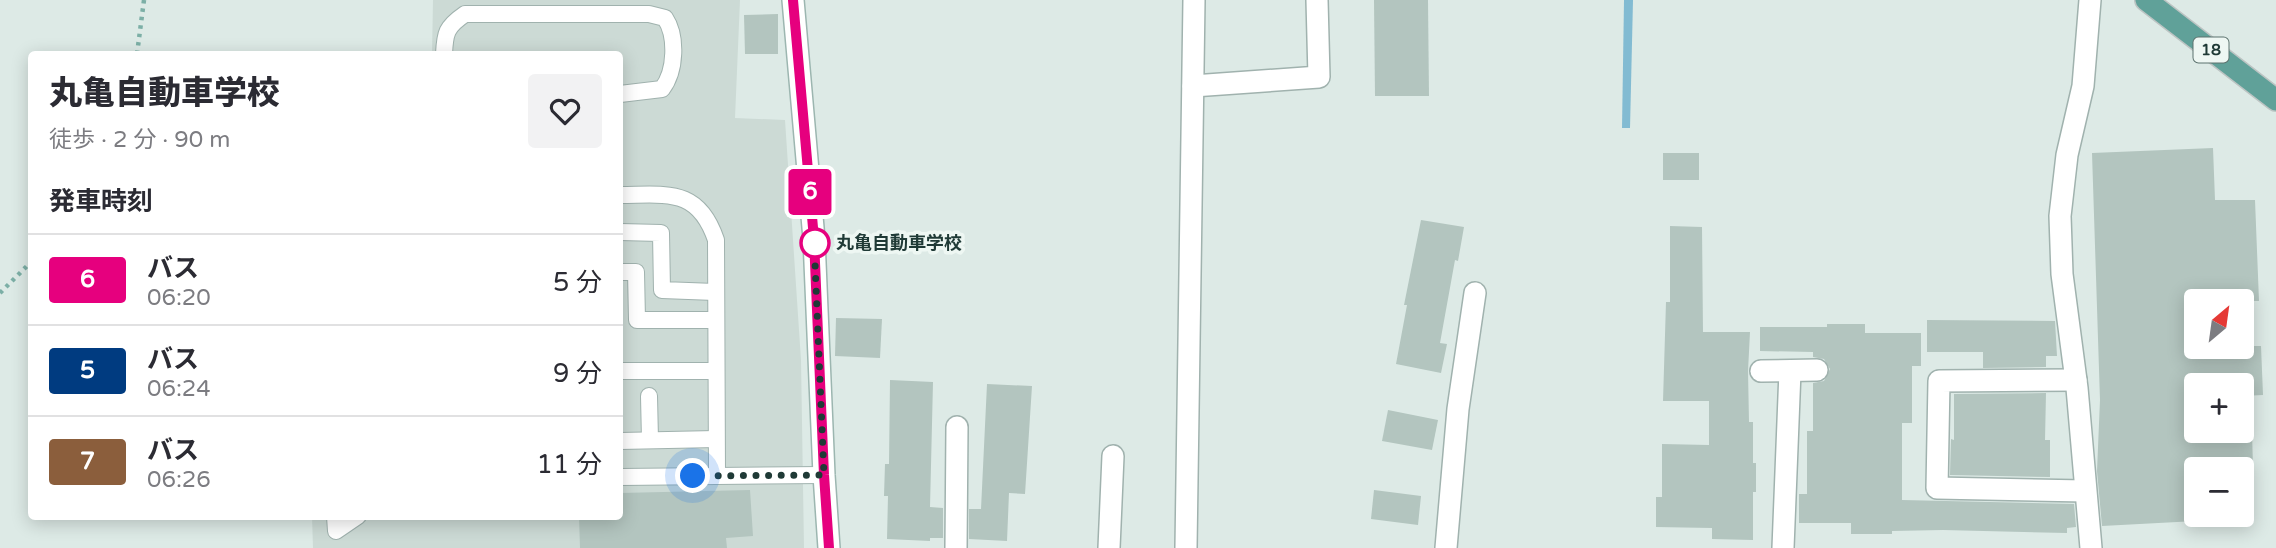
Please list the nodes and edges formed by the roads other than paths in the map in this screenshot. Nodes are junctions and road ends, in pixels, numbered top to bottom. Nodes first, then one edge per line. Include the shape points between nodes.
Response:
1 (793, 0) edge
2 (1194, 0) edge
3 (1317, 0) edge
4 (2090, 0) edge
5 (2146, 0) edge
6 (444, 51) edge
7 (1193, 86) junction
8 (623, 94) edge
9 (2276, 100) edge
10 (623, 195) edge
11 (623, 232) edge
12 (623, 272) edge
13 (715, 292) junction
14 (1475, 293) dead end
15 (715, 320) junction
16 (1816, 370) dead end
17 (623, 371) edge
18 (715, 371) junction
19 (1761, 371) dead end
20 (1790, 371) junction
21 (2076, 380) junction
22 (649, 396) dead end
23 (957, 427) dead end
24 (716, 439) junction
25 (650, 440) junction
26 (623, 441) edge
27 (1113, 456) dead end
28 (717, 475) junction
29 (824, 475) junction
30 (623, 477) edge
31 (2085, 491) junction
32 (335, 520) edge
33 (352, 520) edge
34 (829, 548) edge
35 (956, 548) edge
36 (1109, 548) edge
37 (1186, 548) edge
38 (1446, 548) edge
39 (1783, 548) edge
40 (2091, 548) edge

1 - 29 street via 814,239
2 - 7 street
3 - 7 street via 1319,76
4 - 21 street via 2083,86 2067,155 2060,216 2062,274
5 - 9 main road, 18
6 - 8 lane via 444,36 465,14 649,14 665,18 671,27 669,81 662,89
7 - 37 street
10 - 13 lane via 670,195 694,204 709,220 716,240
11 - 13 lane via 660,233 662,290
12 - 15 lane via 636,272 637,320
13 - 15 lane
14 - 38 street via 1458,409
15 - 18 lane
16 - 20 street
17 - 18 lane
18 - 24 lane
19 - 20 street
20 - 39 street
21 - 31 street
21 - 31 street via 1939,381 1937,488
22 - 25 lane
23 - 35 street
24 - 25 lane
24 - 28 lane
25 - 26 lane
27 - 36 street
28 - 29 lane
28 - 30 lane
29 - 34 street
31 - 40 street
32 - 33 lane via 335,531

